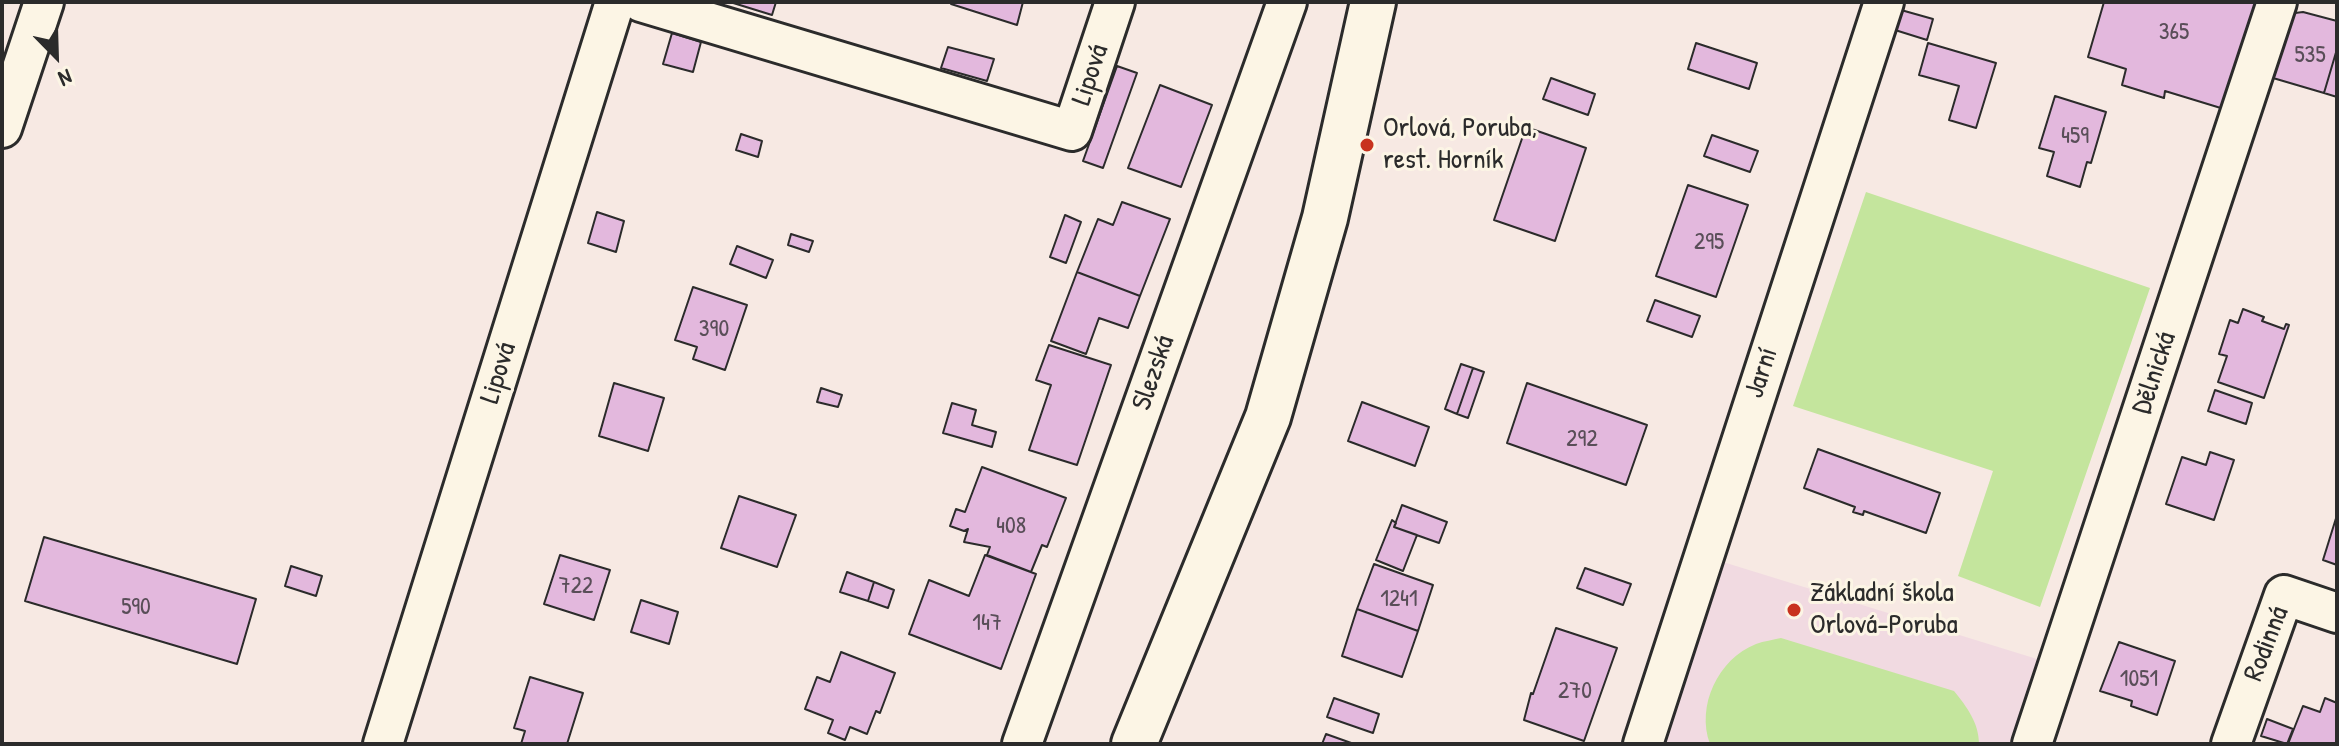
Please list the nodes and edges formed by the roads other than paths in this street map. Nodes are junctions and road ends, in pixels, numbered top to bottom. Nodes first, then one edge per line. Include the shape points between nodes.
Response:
1 (44, 2) edge
2 (615, 2) edge
3 (641, 2) edge
4 (1115, 2) edge
5 (1287, 2) edge
6 (1373, 2) edge
7 (1884, 2) edge
8 (2277, 2) edge
9 (2, 128) edge
10 (2337, 613) edge
11 (383, 744) edge
12 (1022, 744) edge
13 (1134, 744) edge
14 (1643, 744) edge
15 (2032, 744) edge
16 (2231, 744) edge

1 - 9 street
2 - 11 street, Lipová
3 - 4 street, Lipová via 1072,131
5 - 12 street, Slezská
6 - 13 street via 1325,218 1268,417
7 - 14 street, Jarní
8 - 15 street, Dělnická
10 - 16 street, Rodinná via 2284,595

